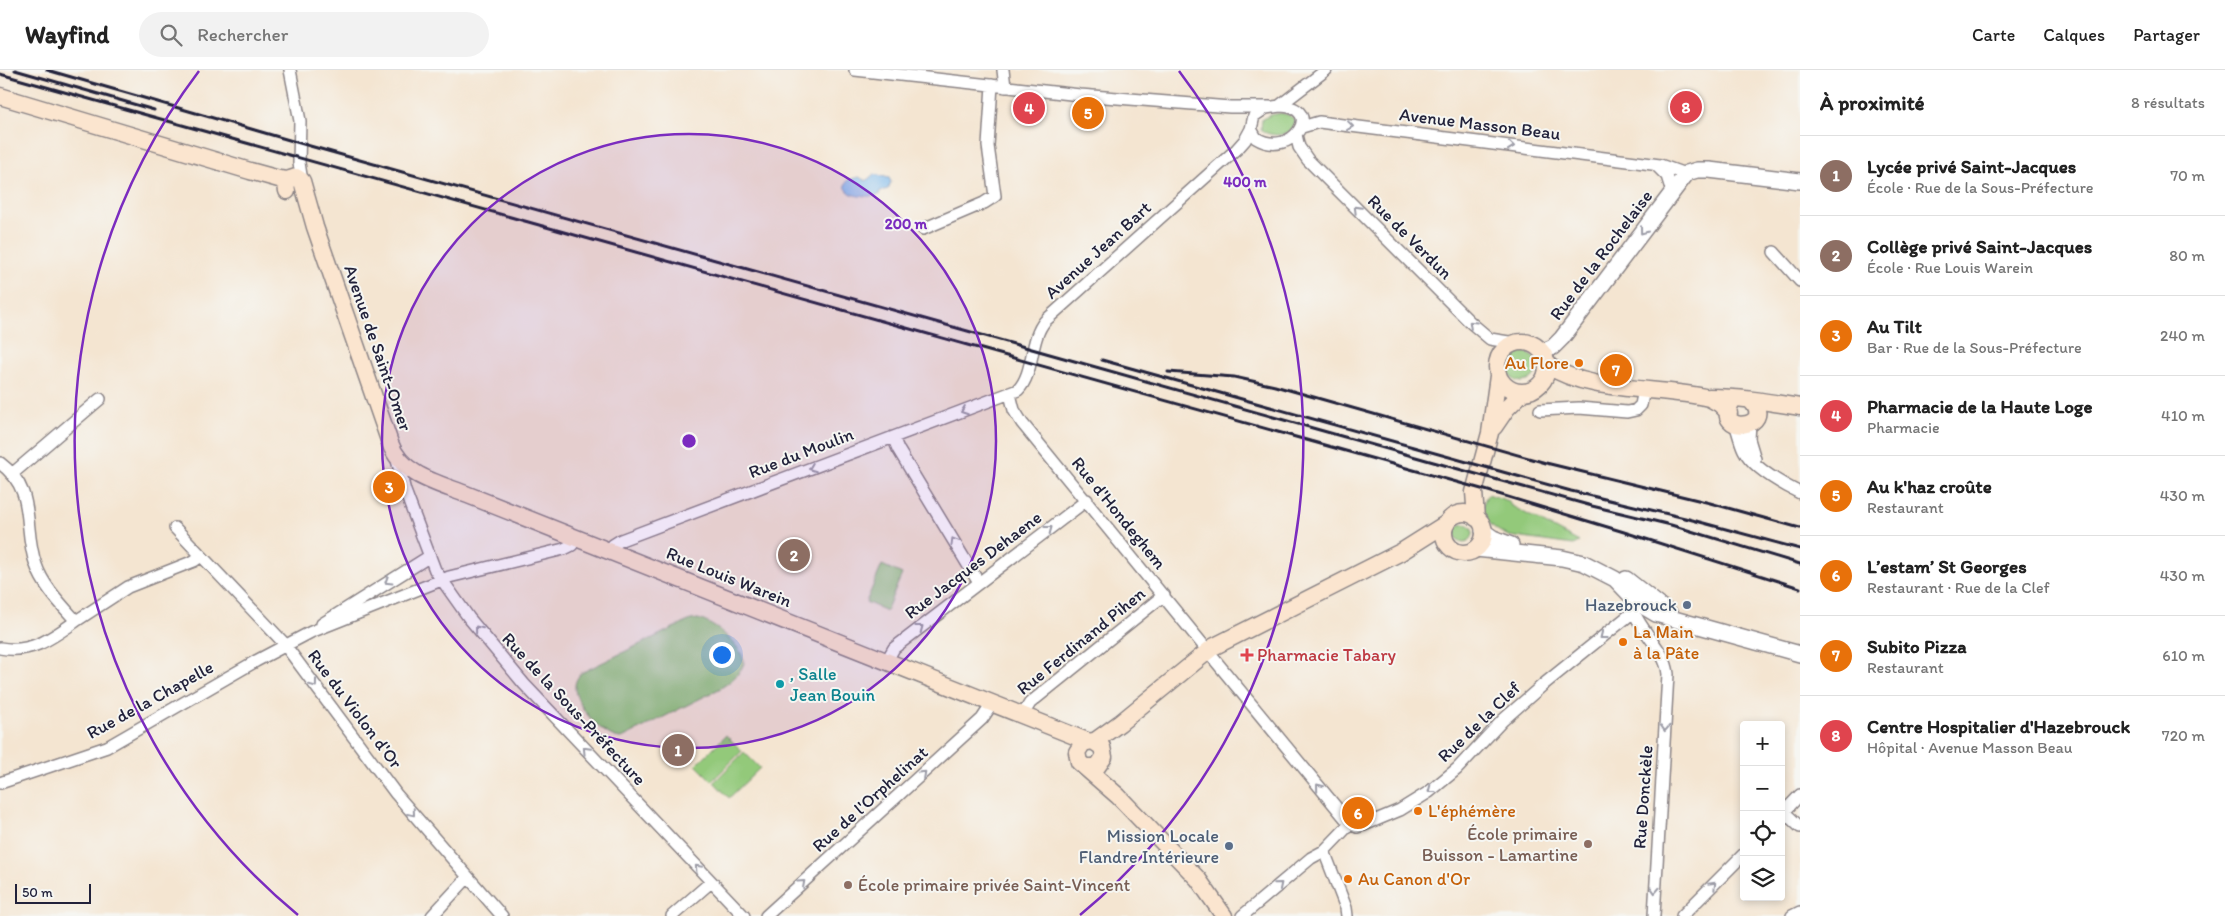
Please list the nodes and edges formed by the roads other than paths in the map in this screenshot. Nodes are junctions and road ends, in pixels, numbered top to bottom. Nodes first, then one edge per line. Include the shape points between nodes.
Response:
1 (290, 70) edge
2 (854, 70) edge
3 (1003, 70) edge
4 (1326, 70) edge
5 (1308, 84) junction
6 (992, 85) junction
7 (1005, 87) junction
8 (0, 96) edge
9 (1230, 107) junction
10 (1274, 107) junction
11 (1299, 112) junction
12 (1251, 125) junction
13 (1299, 131) junction
14 (1265, 142) junction
15 (1237, 148) junction
16 (1655, 164) junction
17 (1685, 174) junction
18 (1800, 181) edge
19 (295, 182) junction
20 (1672, 192) junction
21 (923, 229) dead end
22 (1774, 252) dead end
23 (1800, 281) edge
24 (1515, 343) junction
25 (1544, 358) junction
26 (1498, 376) junction
27 (1597, 383) junction
28 (1644, 389) junction
29 (1530, 390) junction
30 (1010, 394) junction
31 (100, 400) dead end
32 (1800, 407) edge
33 (1540, 410) dead end
34 (1743, 412) junction
35 (1800, 412) edge
36 (1490, 433) junction
37 (893, 437) junction
38 (396, 456) junction
39 (0, 463) edge
40 (12, 474) junction
41 (415, 474) junction
42 (1474, 492) junction
43 (1800, 493) edge
44 (1087, 500) junction
45 (410, 503) junction
46 (1451, 520) junction
47 (1480, 525) junction
48 (175, 528) dead end
49 (576, 538) junction
50 (1448, 545) junction
51 (1476, 549) junction
52 (609, 551) junction
53 (1401, 552) junction
54 (201, 556) junction
55 (430, 556) junction
56 (441, 580) junction
57 (979, 583) junction
58 (1164, 595) junction
59 (1642, 605) junction
60 (76, 621) junction
61 (311, 632) junction
62 (285, 645) junction
63 (0, 648) edge
64 (1800, 654) edge
65 (1211, 655) junction
66 (886, 662) junction
67 (992, 704) junction
68 (1025, 718) junction
69 (1097, 749) junction
70 (1077, 754) junction
71 (1086, 768) junction
72 (0, 782) edge
73 (1800, 795) edge
74 (1118, 796) junction
75 (1785, 811) edge
76 (1785, 816) edge
77 (1350, 824) junction
78 (1800, 827) edge
79 (1324, 851) junction
80 (1742, 856) edge
81 (468, 877) junction
82 (711, 882) junction
83 (432, 916) edge
84 (502, 916) edge
85 (672, 916) edge
86 (744, 916) edge
87 (766, 916) edge
88 (1224, 916) edge
89 (1242, 916) edge
90 (1347, 916) edge
91 (1654, 916) edge
92 (1682, 916) edge

1 - 19 street via 300,121
2 - 6 street
3 - 7 street
4 - 5 street
5 - 10 street
5 - 11 street via 1300,100
6 - 7 street
6 - 21 street via 988,146 995,196
7 - 9 street
8 - 19 main road via 250,172
9 - 10 street
9 - 12 street via 1246,114
10 - 11 street via 1289,107
10 - 12 street via 1257,113
11 - 13 street via 1302,120
12 - 14 street via 1256,138
12 - 15 street, Avenue Jean Bart via 1245,140
13 - 14 street via 1282,142
13 -> 16 street, Avenue Masson Beau via 1319,122
24 -> 13 street, Rue de Verdun via 1490,339 1470,322 1308,160 1300,148
14 - 15 street
15 - 30 street, Avenue Jean Bart via 1046,320 1037,334 1022,384
16 - 17 street, Avenue Masson Beau
16 - 20 street via 1666,173
17 - 18 street, Avenue Masson Beau via 1704,170
17 - 20 street, Rue de la Rochelaise
19 - 38 main road, Avenue de Saint-Omer via 315,227
20 -> 25 street, Rue de la Rochelaise
22 - 23 street
24 - 25 main road via 1530,344
24 - 26 main road via 1500,354
25 - 27 main road via 1565,374
25 - 29 main road via 1546,376
26 - 29 main road via 1507,387
26 - 36 main road
27 - 28 main road
27 - 29 main road via 1562,382
28 - 33 street via 1641,405 1632,411
28 - 34 main road via 1702,396
29 - 36 main road via 1503,413
30 -> 37 street, Rue du Moulin
30 - 44 street, Rue d'Hondeghem via 1019,418
31 - 40 street
32 - 34 main road
34 - 35 main road via 1772,408
34 - 43 street via 1758,465
36 - 42 main road
37 -> 52 street, Rue du Moulin via 618,542
57 -> 37 street
38 - 41 main road, Avenue de Saint-Omer
38 - 45 street, Rue de la Sous-Préfecture
39 - 40 street
40 - 60 street via 27,502 30,544 38,570
41 - 45 street, Rue de la Sous-Préfecture via 410,486
41 - 49 main road, Rue Louis Warein
42 - 46 main road
42 - 47 main road
57 -> 44 street, Rue Jacques Dehaene
44 - 58 street, Rue d'Hondeghem
45 - 55 street, Rue de la Sous-Préfecture
46 - 47 main road via 1465,514
46 - 50 main road via 1444,534
46 - 53 main road
47 - 51 main road via 1482,542
47 - 59 street via 1505,544 1570,553 1595,560 1620,573
48 - 54 street, Rue du Violon d'Or
49 - 52 main road, Rue Louis Warein
49 - 56 street via 564,549
50 - 51 main road via 1461,553
50 - 53 main road via 1431,545
51 - 59 street via 1584,563 1615,579
52 - 66 main road, Rue Louis Warein
53 - 65 main road via 1320,594 1279,622
54 - 60 street via 128,587
54 - 62 street, Rue du Violon d'Or
55 - 56 street, Rue de la Sous-Préfecture
55 -> 61 street, Rue de la Chapelle
56 - 61 street, Rue de la Chapelle
82 -> 56 street, Rue de la Sous-Préfecture via 520,680
66 -> 57 street, Rue Jacques Dehaene via 894,648
58 - 65 street, Rue d'Hondeghem
58 - 68 street, Rue Ferdinand Pihen via 1030,703
59 - 64 street via 1656,614
59 -> 77 street, Rue de la Clef via 1544,684 1429,792 1393,814 1361,826
59 -> 91 street, Rue Donckèle via 1639,623 1666,663 1668,680
60 - 63 street via 35,646 13,650
61 - 62 street, Rue de la Chapelle
62 - 72 street, Rue de la Chapelle via 107,747
62 -> 81 street, Rue du Violon d'Or via 396,794
65 - 69 main road via 1112,740
77 -> 65 street, Rue d'Hondeghem
66 - 67 main road, Rue Louis Warein
67 - 68 main road, Rue Louis Warein
87 -> 67 street, Rue de l'Orphelinat via 982,720
68 - 69 main road, Rue Louis Warein
68 - 70 main road, Rue Louis Warein
69 - 70 main road via 1081,744
69 - 71 main road via 1095,767
69 - 74 main road
70 - 71 main road, Rue Louis Warein via 1079,762
71 - 74 main road
73 - 75 street
74 - 88 main road via 1198,878
76 - 78 street
77 - 79 street
89 -> 79 street via 1311,858
79 - 90 street
92 -> 80 street
81 - 83 street
81 - 84 street, Rue du Violon d'Or
82 - 85 street
82 - 86 street, Rue de la Sous-Préfecture

